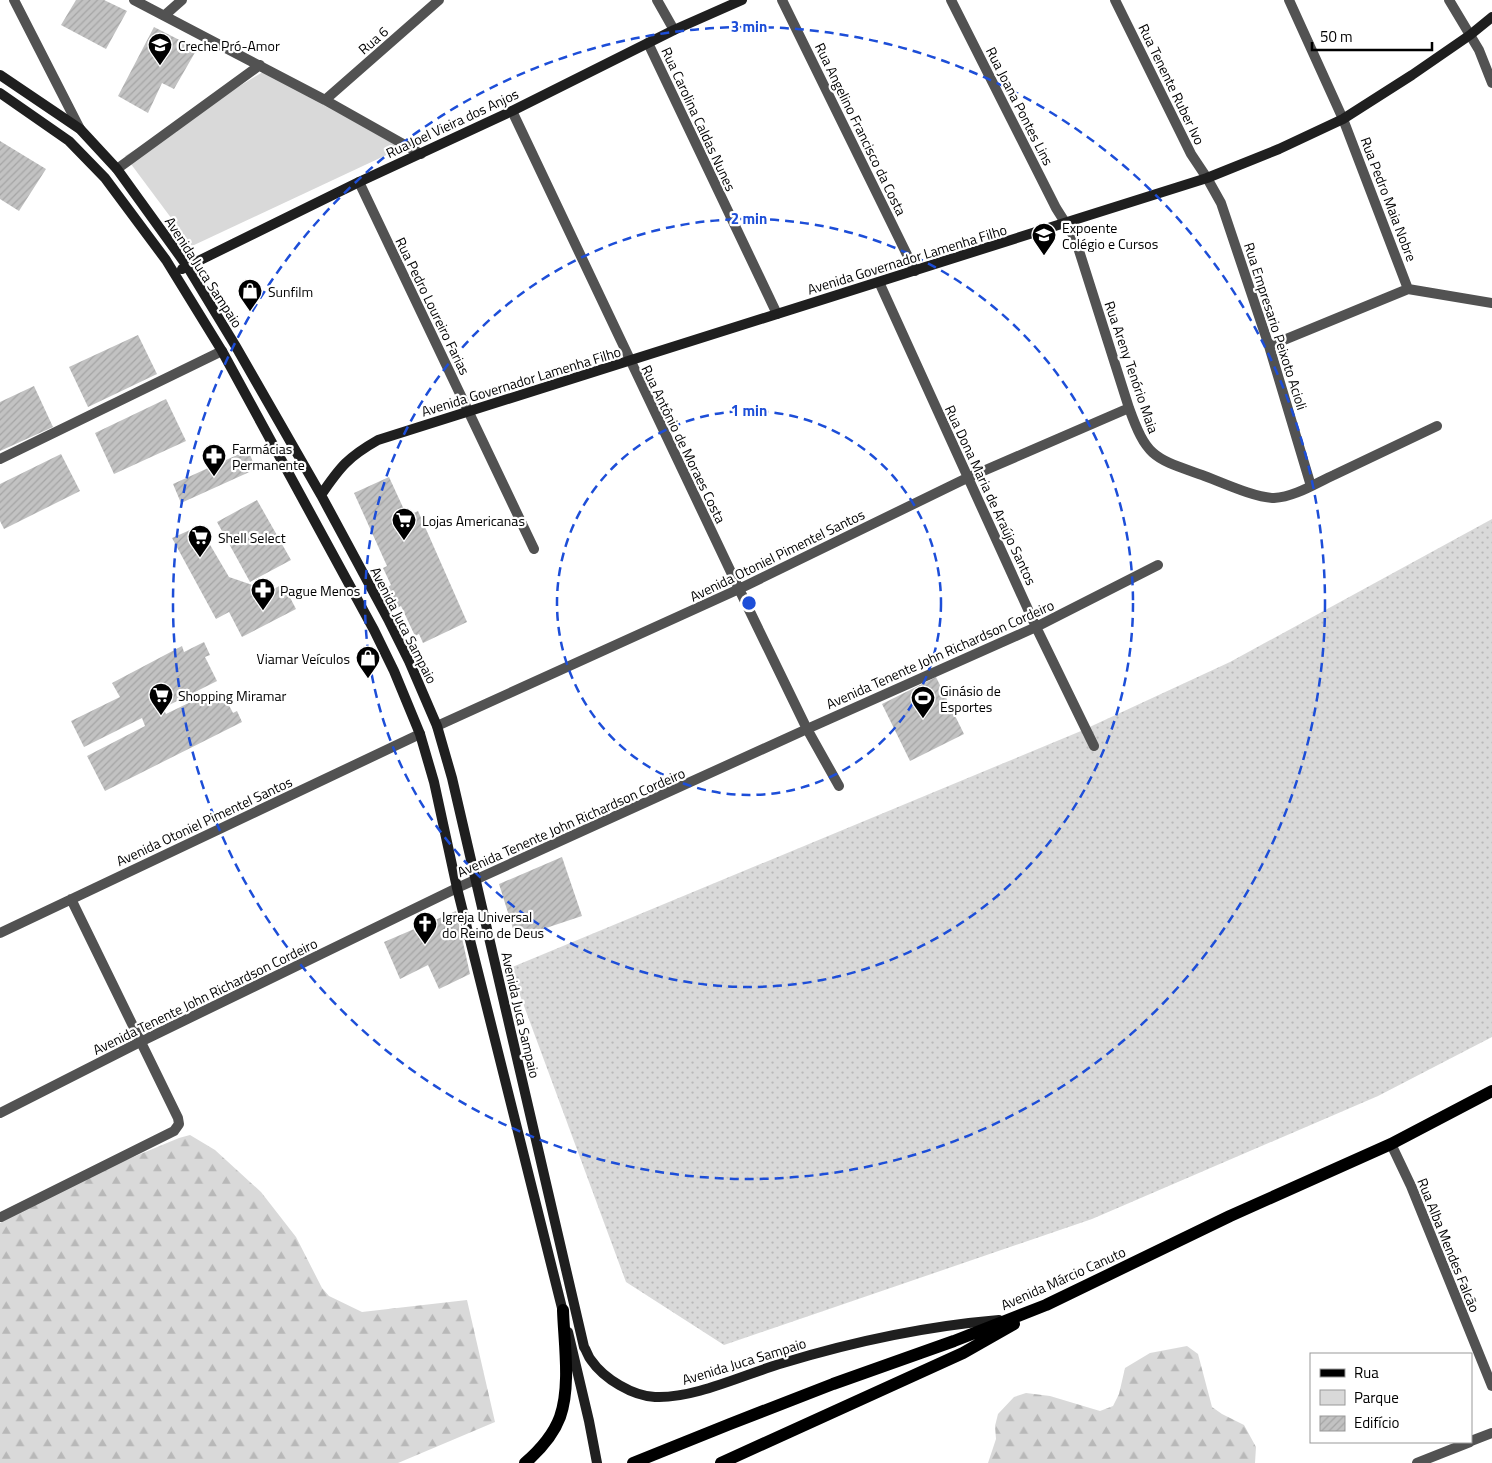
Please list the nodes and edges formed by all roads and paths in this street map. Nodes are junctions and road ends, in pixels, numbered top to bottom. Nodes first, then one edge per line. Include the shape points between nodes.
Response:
1 (14, 0) edge
2 (134, 0) edge
3 (182, 0) edge
4 (439, 0) edge
5 (657, 0) edge
6 (742, 0) edge
7 (782, 0) edge
8 (951, 0) edge
9 (1115, 0) edge
10 (1289, 0) edge
11 (1449, 0) edge
12 (165, 15) junction
13 (1492, 17) edge
14 (674, 30) junction
15 (1470, 35) junction
16 (648, 44) junction
17 (260, 65) junction
18 (0, 75) edge
19 (1492, 83) edge
20 (0, 93) edge
21 (325, 100) junction
22 (512, 111) junction
23 (1343, 119) junction
24 (80, 129) junction
25 (421, 154) junction
26 (116, 169) junction
27 (1207, 178) junction
28 (359, 182) junction
29 (1066, 224) junction
30 (187, 266) junction
31 (915, 271) junction
32 (175, 273) junction
33 (878, 282) junction
34 (1408, 289) junction
35 (1492, 303) edge
36 (777, 314) junction
37 (1269, 346) junction
38 (222, 352) junction
39 (630, 362) junction
40 (1129, 408) junction
41 (468, 411) junction
42 (1437, 426) dead end
43 (0, 459) edge
44 (968, 478) junction
45 (1311, 486) junction
46 (321, 495) junction
47 (534, 549) dead end
48 (1158, 565) dead end
49 (739, 590) junction
50 (1036, 627) junction
51 (437, 726) junction
52 (807, 729) junction
53 (420, 734) junction
54 (1094, 746) dead end
55 (839, 786) dead end
56 (476, 881) junction
57 (457, 888) junction
58 (71, 899) junction
59 (0, 933) edge
60 (140, 1042) junction
61 (1492, 1091) edge
62 (0, 1113) edge
63 (1391, 1144) junction
64 (0, 1217) edge
65 (1046, 1304) junction
66 (563, 1310) junction
67 (1010, 1319) junction
68 (1492, 1386) edge
69 (1492, 1433) edge
70 (1472, 1441) edge
71 (1467, 1443) edge
72 (525, 1463) edge
73 (597, 1463) edge
74 (633, 1463) edge
75 (720, 1463) edge
76 (1417, 1463) edge

1 - 24 street, Avenida Juca Sampaio
2 - 12 street
3 - 12 street
4 - 21 street, Rua 6
5 - 14 street
6 - 14 main road, Rua Joel Vieira dos Anjos
7 - 31 street, Rua Angelino Francisco da Costa
8 - 29 street, Rua Joana Pontes Lins
9 - 27 street, Rua Tenente Ruber Ivo via 1191,154
10 - 23 street, Rua Pedro Maia Nobre
11 - 15 street
12 - 17 street
13 - 15 main road, Avenida Governador Lamenha Filho
14 - 16 main road, Rua Joel Vieira dos Anjos
15 - 19 street
15 - 23 main road, Avenida Governador Lamenha Filho
16 - 22 main road, Rua Joel Vieira dos Anjos
16 - 36 street, Rua Carolina Caldas Nunes
17 - 21 street
17 - 26 street
18 - 24 main road, Avenida Juca Sampaio
20 - 32 main road, Avenida Juca Sampaio via 69,141 105,178
21 - 25 street
22 - 25 main road, Rua Joel Vieira dos Anjos
22 - 39 street, Rua Antônio de Moraes Costa
23 - 27 main road, Avenida Governador Lamenha Filho
23 - 34 street, Rua Pedro Maia Nobre
24 - 26 main road, Avenida Juca Sampaio
25 - 28 main road, Rua Joel Vieira dos Anjos
26 - 30 main road, Avenida Juca Sampaio
27 - 29 main road, Avenida Governador Lamenha Filho
27 - 37 street, Rua Empresario Peixoto Acioli via 1221,203
28 - 30 main road, Rua Joel Vieira dos Anjos
28 - 41 street, Rua Pedro Loureiro Farias
29 - 31 main road, Avenida Governador Lamenha Filho
29 - 40 street, Rua Areny Tenório Maia via 1075,238
30 - 32 main road, Rua Joel Vieira dos Anjos
30 - 46 main road, Avenida Juca Sampaio
31 - 33 main road, Avenida Governador Lamenha Filho
32 - 38 main road, Avenida Juca Sampaio
33 - 36 main road, Avenida Governador Lamenha Filho
33 - 44 street, Rua Dona Maria de Araújo Santos
34 - 35 street
34 - 37 street
36 - 39 main road, Avenida Governador Lamenha Filho
37 - 45 street, Rua Empresario Peixoto Acioli
38 - 43 street
38 - 53 main road, Avenida Juca Sampaio via 374,630
39 - 41 main road, Avenida Governador Lamenha Filho
39 - 49 street, Rua Antônio de Moraes Costa
40 - 44 street, Avenida Otoniel Pimentel Santos
40 - 45 street, Rua Areny Tenório Maia via 1146,448 1163,461 1274,498
41 - 46 main road, Avenida Governador Lamenha Filho via 378,440 355,453 338,469
41 - 47 street, Rua Pedro Loureiro Farias
42 - 45 street, Rua Areny Tenório Maia
44 - 49 street, Avenida Otoniel Pimentel Santos
44 - 50 street, Rua Dona Maria de Araújo Santos
46 - 51 main road, Avenida Juca Sampaio via 389,621
48 - 50 street, Avenida Tenente John Richardson Cordeiro
49 - 51 street, Avenida Otoniel Pimentel Santos
49 - 52 street, Rua Antônio de Moraes Costa
50 - 52 street, Avenida Tenente John Richardson Cordeiro
50 - 54 street, Rua Dona Maria de Araújo Santos
51 - 56 main road, Avenida Juca Sampaio
52 - 55 street, Rua Antônio de Moraes Costa
52 - 56 street, Avenida Tenente John Richardson Cordeiro
53 - 57 main road, Avenida Juca Sampaio
53 - 58 street, Avenida Otoniel Pimentel Santos
56 - 57 street, Avenida Tenente John Richardson Cordeiro
56 - 67 main road, Avenida Juca Sampaio via 584,1347 591,1361 611,1380 636,1394 678,1396 784,1362 847,1346 959,1323
57 - 60 street, Avenida Tenente John Richardson Cordeiro
57 - 66 main road, Avenida Juca Sampaio
58 - 59 street, Avenida Otoniel Pimentel Santos
58 - 60 street
60 - 62 street, Avenida Tenente John Richardson Cordeiro
60 - 64 street via 178,1118 174,1131
61 - 63 main road, Avenida Márcio Canuto
63 - 65 main road, Avenida Márcio Canuto
63 - 68 street, Rua Alba Mendes Falcão
65 - 67 main road, Avenida Márcio Canuto
65 - 75 main road via 963,1353
66 - 72 main road via 565,1396 560,1418 541,1449
66 - 73 main road, Avenida Juca Sampaio
67 - 74 main road, Avenida Márcio Canuto
69 - 70 street
71 - 76 street

